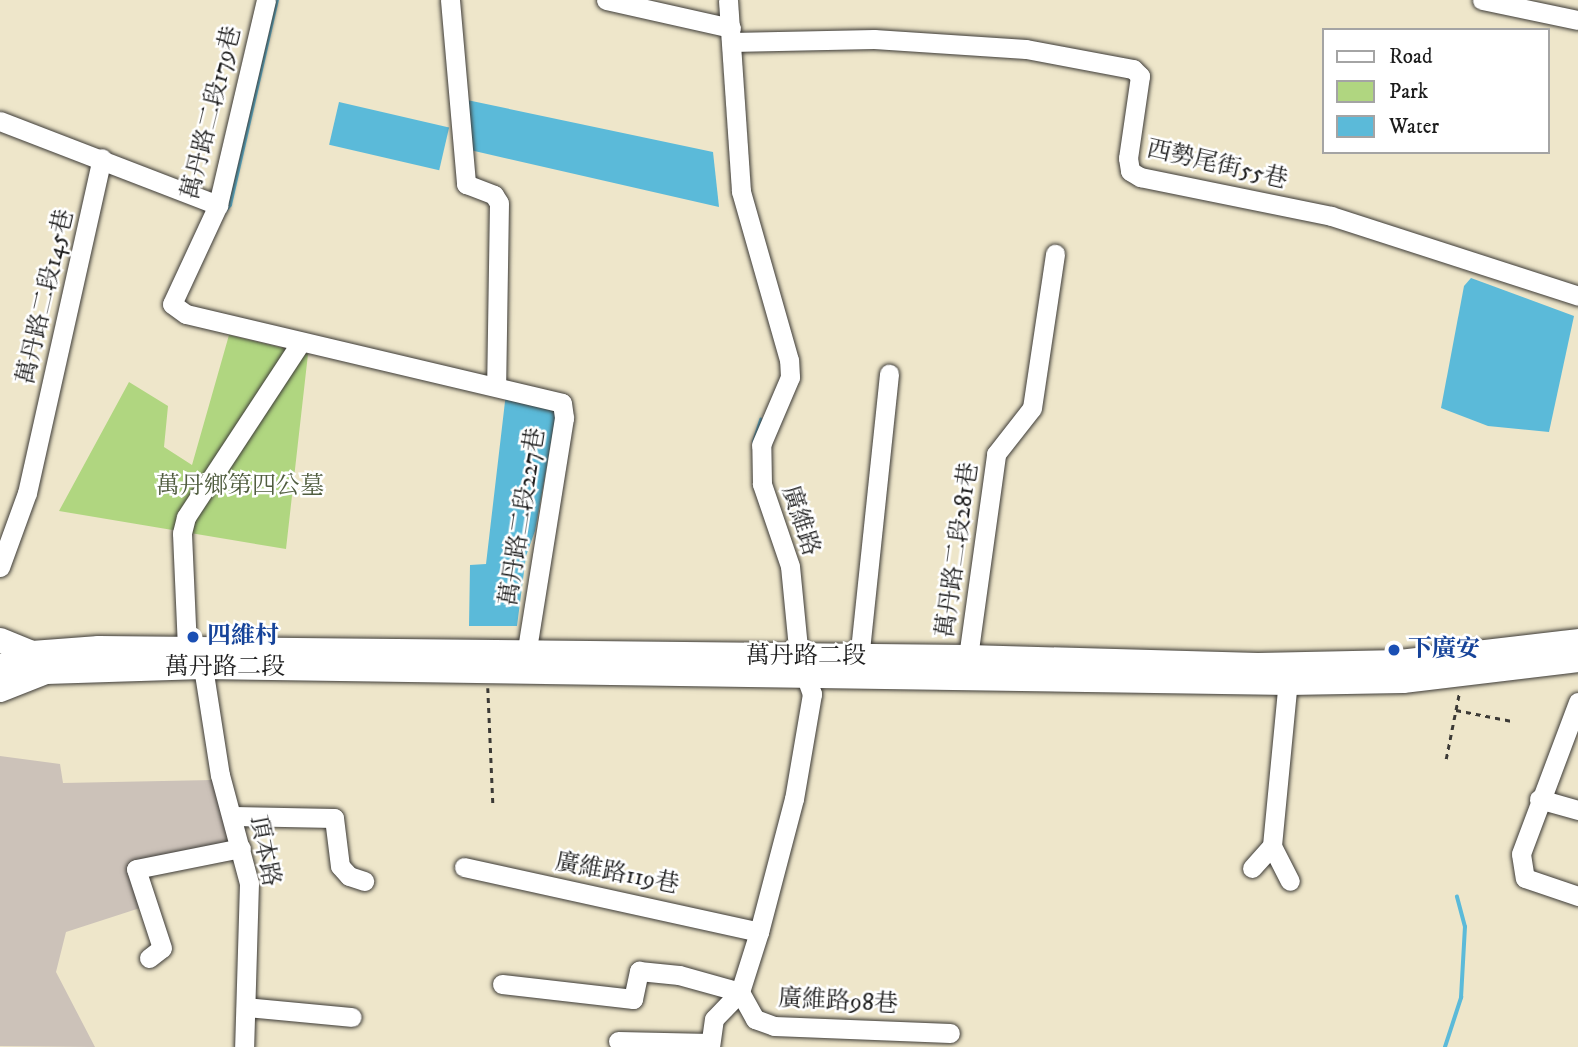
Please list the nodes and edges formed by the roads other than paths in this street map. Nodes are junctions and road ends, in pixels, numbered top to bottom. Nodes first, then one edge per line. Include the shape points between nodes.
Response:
1 (266, 0) edge
2 (450, 0) edge
3 (606, 0) edge
4 (729, 0) edge
5 (1482, 0) edge
6 (1578, 20) edge
7 (731, 35) junction
8 (0, 121) edge
9 (102, 158) junction
10 (218, 205) junction
11 (1055, 254) dead end
12 (1578, 296) edge
13 (300, 342) junction
14 (889, 374) dead end
15 (496, 386) junction
16 (0, 567) edge
17 (0, 640) edge
18 (1578, 641) edge
19 (526, 654) junction
20 (195, 657) junction
21 (968, 657) junction
22 (1578, 660) edge
23 (39, 663) junction
24 (803, 667) junction
25 (859, 667) junction
26 (5, 673) edge
27 (1289, 673) junction
28 (1578, 702) edge
29 (1575, 727) edge
30 (1539, 799) junction
31 (1578, 810) edge
32 (234, 816) junction
33 (1272, 846) junction
34 (241, 848) junction
35 (464, 867) dead end
36 (1252, 868) dead end
37 (364, 881) dead end
38 (1290, 881) dead end
39 (1578, 896) edge
40 (758, 932) junction
41 (149, 958) dead end
42 (502, 984) dead end
43 (740, 992) junction
44 (246, 1007) junction
45 (352, 1017) dead end
46 (950, 1032) dead end
47 (618, 1041) dead end
48 (710, 1045) edge
49 (244, 1047) edge

1 - 10 street, 萬丹路二段179巷
2 - 15 street via 466,184 495,195 499,203
3 - 7 street
4 - 7 street, 廣維路
5 - 6 street
7 - 12 street, 西勢尾街55巷 via 874,38 1026,49 1133,69 1140,76 1128,158 1130,171 1140,177 1331,216
7 - 24 street, 廣維路 via 741,191 789,360 790,377 761,445 761,466 762,484 790,566
8 - 9 street
9 - 10 street
9 - 16 street, 萬丹路二段145巷 via 27,493
10 - 13 street, 萬丹路二段179巷 via 172,303 186,314
11 - 21 street, 萬丹路二段281巷 via 1032,408 996,454
13 - 15 street, 萬丹路二段179巷
13 - 20 street via 186,517 182,533
14 - 25 street
15 - 19 street, 萬丹路二段227巷 via 562,403 564,418
17 - 23 main road, 萬丹路二段
18 - 27 main road, 萬丹路二段
19 - 20 main road, 萬丹路二段
19 - 24 main road, 萬丹路二段
20 - 23 main road, 萬丹路二段
20 - 24 main road, 萬丹路二段 via 486,672
20 - 32 street, 頂本路 via 220,775
21 - 25 main road, 萬丹路二段
21 - 27 main road, 萬丹路二段
22 - 27 main road, 萬丹路二段 via 1403,681
23 - 26 main road, 萬丹路二段
24 - 25 main road, 萬丹路二段
24 - 40 street, 廣維路 via 812,694 796,788
25 - 27 main road, 萬丹路二段
27 - 33 street
28 - 29 street
29 - 30 street
30 - 31 street
30 - 39 street via 1521,853 1525,878
32 - 34 street, 頂本路
32 - 37 street via 334,818 341,866 349,876
33 - 36 street
33 - 38 street
34 - 41 street via 136,869 162,948
34 - 44 street, 頂本路 via 249,883
35 - 40 street, 廣維路119巷
40 - 43 street, 廣維路
42 - 43 street via 633,999 639,971 679,975
43 - 46 street, 廣維路98巷 via 755,1019 774,1026
43 - 48 street, 廣維路 via 714,1019
44 - 45 street
44 - 49 street, 頂本路
47 - 48 street

